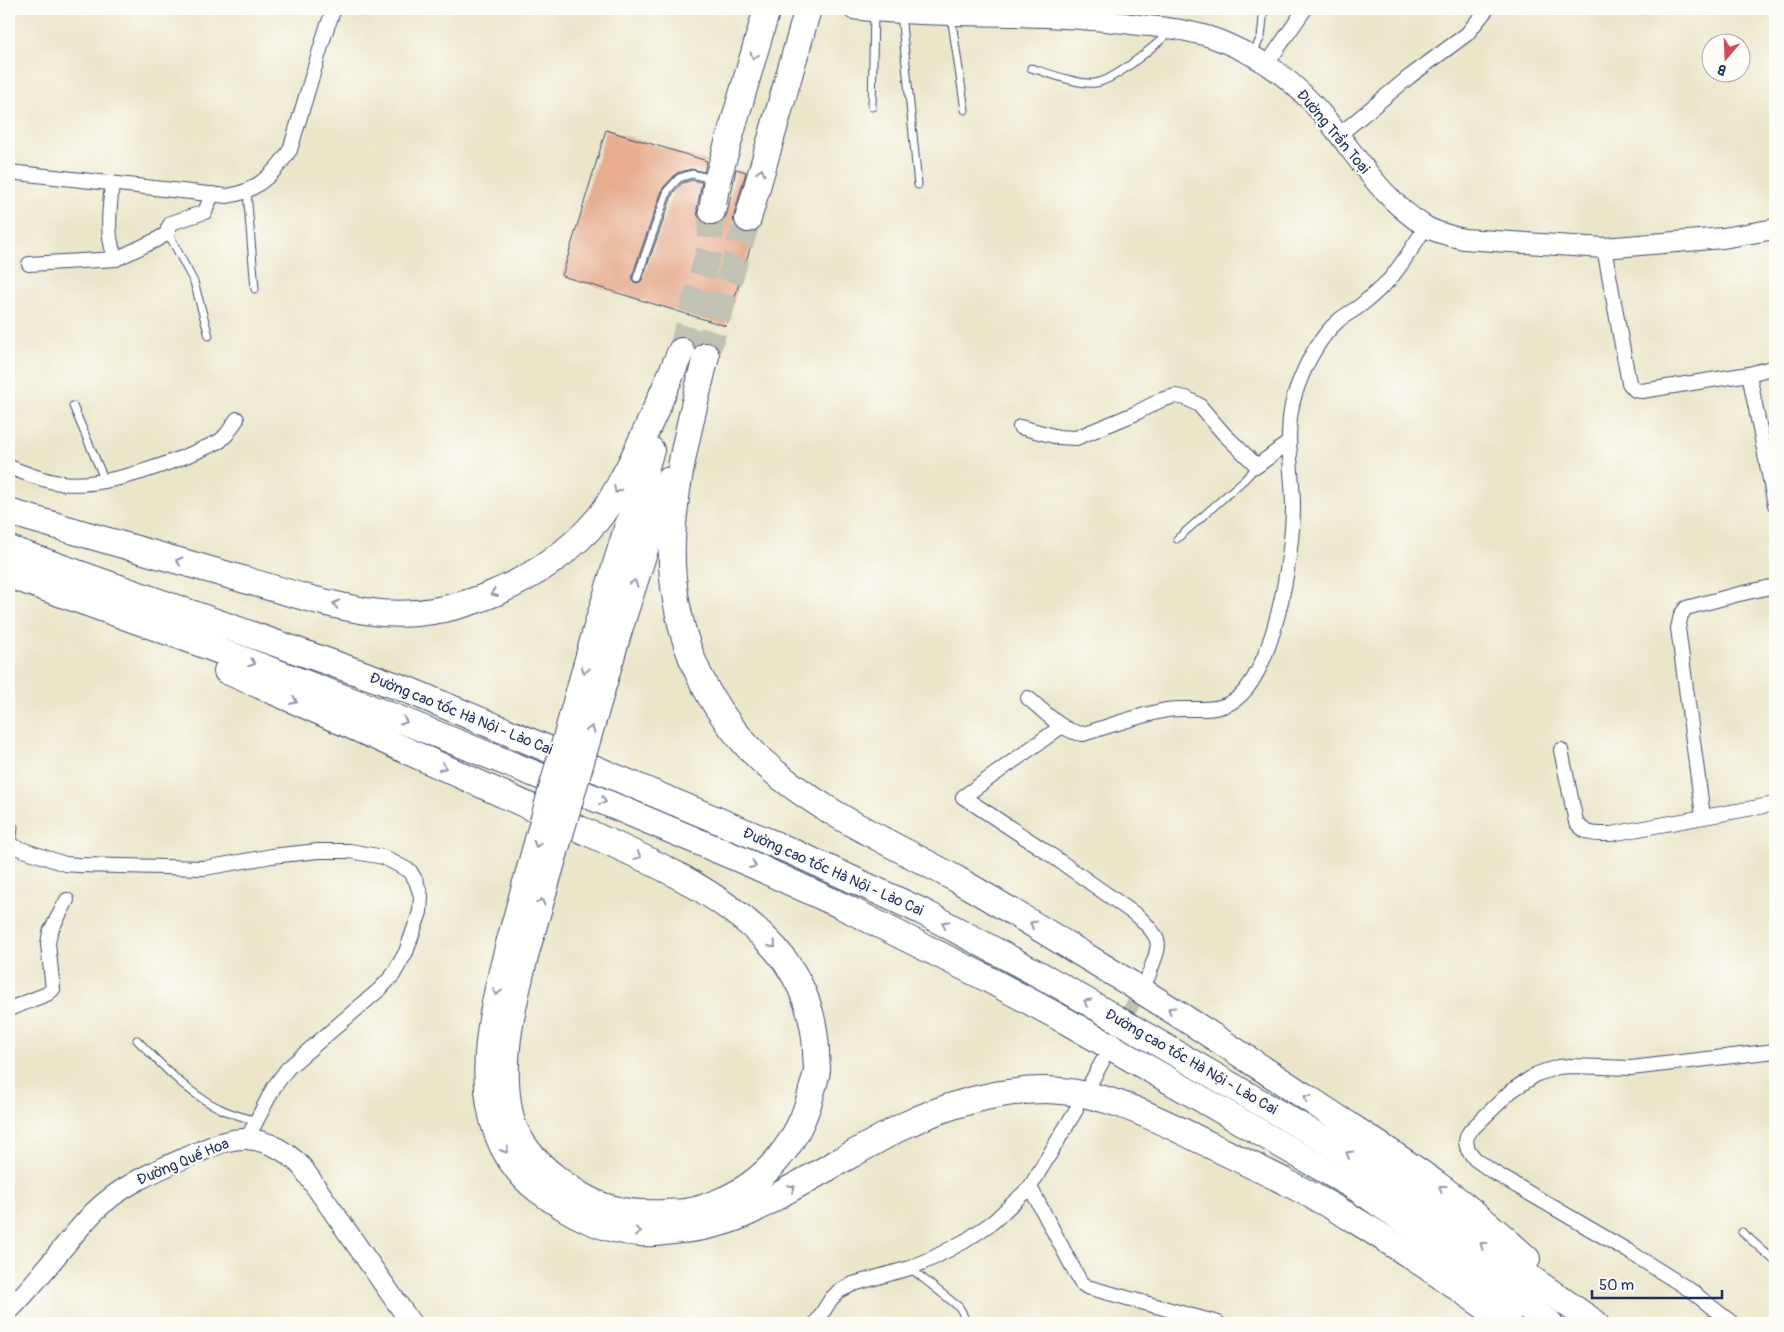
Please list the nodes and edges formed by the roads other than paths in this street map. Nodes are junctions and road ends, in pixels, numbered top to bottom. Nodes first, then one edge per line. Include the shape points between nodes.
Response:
1 (334, 9) edge
2 (767, 9) edge
3 (808, 9) edge
4 (853, 9) edge
5 (1264, 9) edge
6 (1305, 9) edge
7 (1487, 9) edge
8 (874, 12) junction
9 (901, 14) junction
10 (951, 14) junction
11 (1173, 29) junction
12 (1259, 60) junction
13 (1031, 68) dead end
14 (872, 107) dead end
15 (965, 110) dead end
16 (1339, 135) junction
17 (9, 172) edge
18 (717, 181) junction
19 (112, 183) junction
20 (918, 185) dead end
21 (247, 191) junction
22 (212, 194) junction
23 (712, 211) tunnel mouth
24 (748, 219) tunnel mouth
25 (1426, 227) junction
26 (1775, 229) edge
27 (168, 233) junction
28 (1604, 248) junction
29 (116, 258) junction
30 (28, 264) dead end
31 (637, 278) dead end
32 (255, 289) dead end
33 (209, 336) dead end
34 (1775, 367) edge
35 (1749, 374) junction
36 (73, 406) dead end
37 (237, 419) dead end
38 (1020, 427) dead end
39 (1289, 442) junction
40 (1257, 466) junction
41 (9, 467) edge
42 (105, 481) junction
43 (1775, 505) edge
44 (9, 512) edge
45 (1177, 539) dead end
46 (9, 549) edge
47 (9, 575) edge
48 (1775, 586) edge
49 (609, 626) junction
50 (1028, 698) dead end
51 (1062, 726) junction
52 (1561, 750) dead end
53 (1775, 804) edge
54 (1703, 816) junction
55 (14, 827) dead end
56 (10, 846) edge
57 (66, 900) dead end
58 (518, 947) junction
59 (1148, 977) tunnel mouth
60 (9, 1009) edge
61 (137, 1040) dead end
62 (1775, 1051) edge
63 (1102, 1062) tunnel mouth
64 (1089, 1086) dead end
65 (1076, 1110) dead end
66 (256, 1121) junction
67 (247, 1139) junction
68 (1030, 1187) junction
69 (1742, 1232) dead end
70 (1775, 1261) edge
71 (910, 1268) junction
72 (9, 1310) edge
73 (411, 1323) edge
74 (816, 1323) edge
75 (963, 1323) edge
76 (1218, 1323) edge
77 (1508, 1323) edge
78 (1549, 1323) edge
79 (1596, 1323) edge
80 (1732, 1323) edge

1 - 21 street via 290,150 280,166
2 -> 18 highway
24 -> 3 highway
4 - 8 street, Đường Trần Toại
5 - 12 lane
6 - 12 street
7 - 16 street via 1467,34
8 - 9 street, Đường Trần Toại
8 - 14 lane
9 - 10 street, Đường Trần Toại
9 - 20 lane
10 - 11 street, Đường Trần Toại via 1099,17
10 - 15 lane
11 - 12 street, Đường Trần Toại via 1222,41
11 - 13 lane via 1133,63 1098,83 1086,83
12 - 16 street, Đường Trần Toại via 1306,96
16 - 25 street, Đường Trần Toại via 1390,198
17 - 19 street
18 - 23 highway
18 - 31 lane via 692,174 680,178 668,190
19 - 22 street
19 - 29 street via 109,226 111,248
21 - 22 street via 227,196
21 - 32 lane
22 - 27 street via 205,212 171,223
25 - 28 street, Đường Trần Toại via 1464,239
25 - 39 street via 1390,279 1339,320 1317,347 1294,396
26 - 28 street, Đường Trần Toại via 1723,238
27 - 29 street
27 - 33 lane via 194,282
28 - 35 street via 1631,387 1642,390
29 - 30 street
34 - 35 street
35 - 43 street
36 - 42 lane
37 - 42 street via 220,441 148,469
38 - 40 street via 1076,438 1175,396 1199,405
39 - 40 street
39 - 51 street via 1292,541 1270,642 1257,674 1247,688 1230,704 1166,710 1083,734
40 - 45 lane
41 - 42 street via 61,483
49 -> 44 highway via 681,351 651,422 612,500 597,521 577,541 518,582 454,607 393,613 367,611 285,591
79 -> 46 highway, Đường cao tốc Hà Nội - Lào Cai via 1369,1166 1057,984 923,912 793,852 408,690
47 -> 58 highway via 382,739 645,860 708,892 736,912 786,960 805,992 815,1028 817,1072 807,1113 790,1145 767,1172 733,1197 693,1211 641,1214 608,1208 577,1194 532,1156 521,1140 509,1111 507,1051 516,993
47 -> 78 highway, Đường cao tốc Hà Nội - Lào Cai via 403,721 609,804 842,906 1066,1021 1358,1189
48 - 54 street via 1686,608 1679,620
49 - 58 highway, bridge
49 - 79 highway via 706,356 672,528 673,570 684,635 693,662 720,710 758,757 779,776 852,823 960,881 1081,953 1438,1185 1503,1237
50 - 51 street
51 - 59 street via 963,797 1139,917 1158,940
52 - 54 street via 1572,809 1582,831 1611,834
53 - 54 street
55 - 56 lane
56 - 66 street via 65,864 195,868 218,867 272,856 350,851 383,857 410,871 421,896 420,912 406,952 393,975 288,1068
57 - 60 street via 50,932 48,944 53,989
58 -> 77 highway via 498,985 489,1049 488,1077 495,1130 504,1151 534,1186 571,1213 603,1227 641,1234 698,1229 743,1215 906,1125 939,1112 974,1100 1011,1093 1069,1092 1129,1107 1261,1169 1356,1220
61 - 66 lane via 203,1098 220,1109
62 - 80 street via 1631,1068 1558,1067 1537,1074 1511,1091 1471,1130 1466,1142 1475,1159 1493,1172 1628,1250 1690,1290
63 - 64 street
65 - 68 street
66 - 67 street
67 - 72 street, Đường Quế Hoa via 226,1140 153,1171 120,1191 94,1212
67 - 73 street, Đường Quế Hoa via 290,1154 302,1167
68 - 71 street via 993,1222
68 - 76 street via 1081,1283
69 - 70 lane
71 - 74 street via 839,1291 830,1299
71 - 75 lane via 959,1307 963,1312

